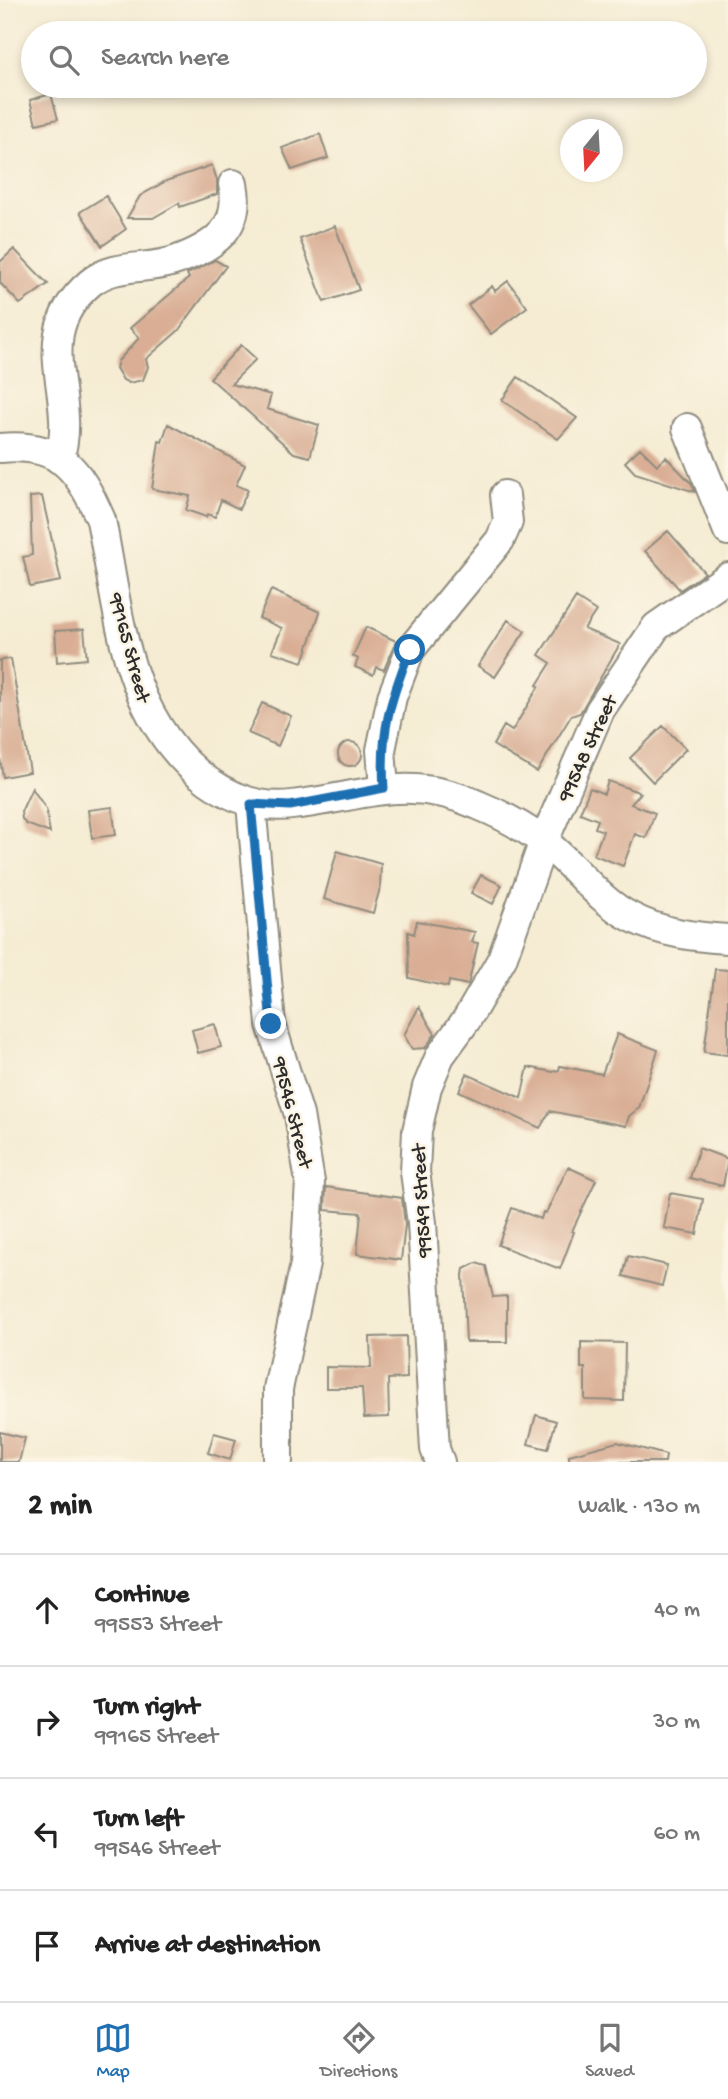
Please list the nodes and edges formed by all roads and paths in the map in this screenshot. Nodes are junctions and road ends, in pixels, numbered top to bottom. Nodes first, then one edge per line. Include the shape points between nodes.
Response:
1 (233, 184) dead end
2 (687, 428) dead end
3 (0, 448) edge
4 (59, 459) junction
5 (505, 495) dead end
6 (728, 531) edge
7 (728, 577) edge
8 (384, 788) junction
9 (251, 804) junction
10 (544, 841) junction
11 (728, 939) edge
12 (278, 1462) edge
13 (440, 1462) edge

1 - 4 street via 237,204 220,239 176,260 108,271 91,282 70,307 56,344 65,425
2 - 6 street
3 - 4 street, 99165 Street via 27,445
4 - 9 street, 99165 Street via 90,494 101,520 131,664 157,730 193,770
5 - 8 street via 508,522 500,540 410,650 392,697 381,750
7 - 10 street, 99548 Street via 656,627 625,670 600,710
8 - 9 street, 99165 Street via 290,806
8 - 10 street, 99165 Street via 447,794 476,804
9 - 12 street, 99546 Street via 271,1024 299,1115 310,1182 305,1264 278,1389
10 - 11 street, 99165 Street via 612,905 632,917 693,937
10 - 13 street, 99549 Street via 502,959 440,1056 417,1131 415,1172 435,1449

